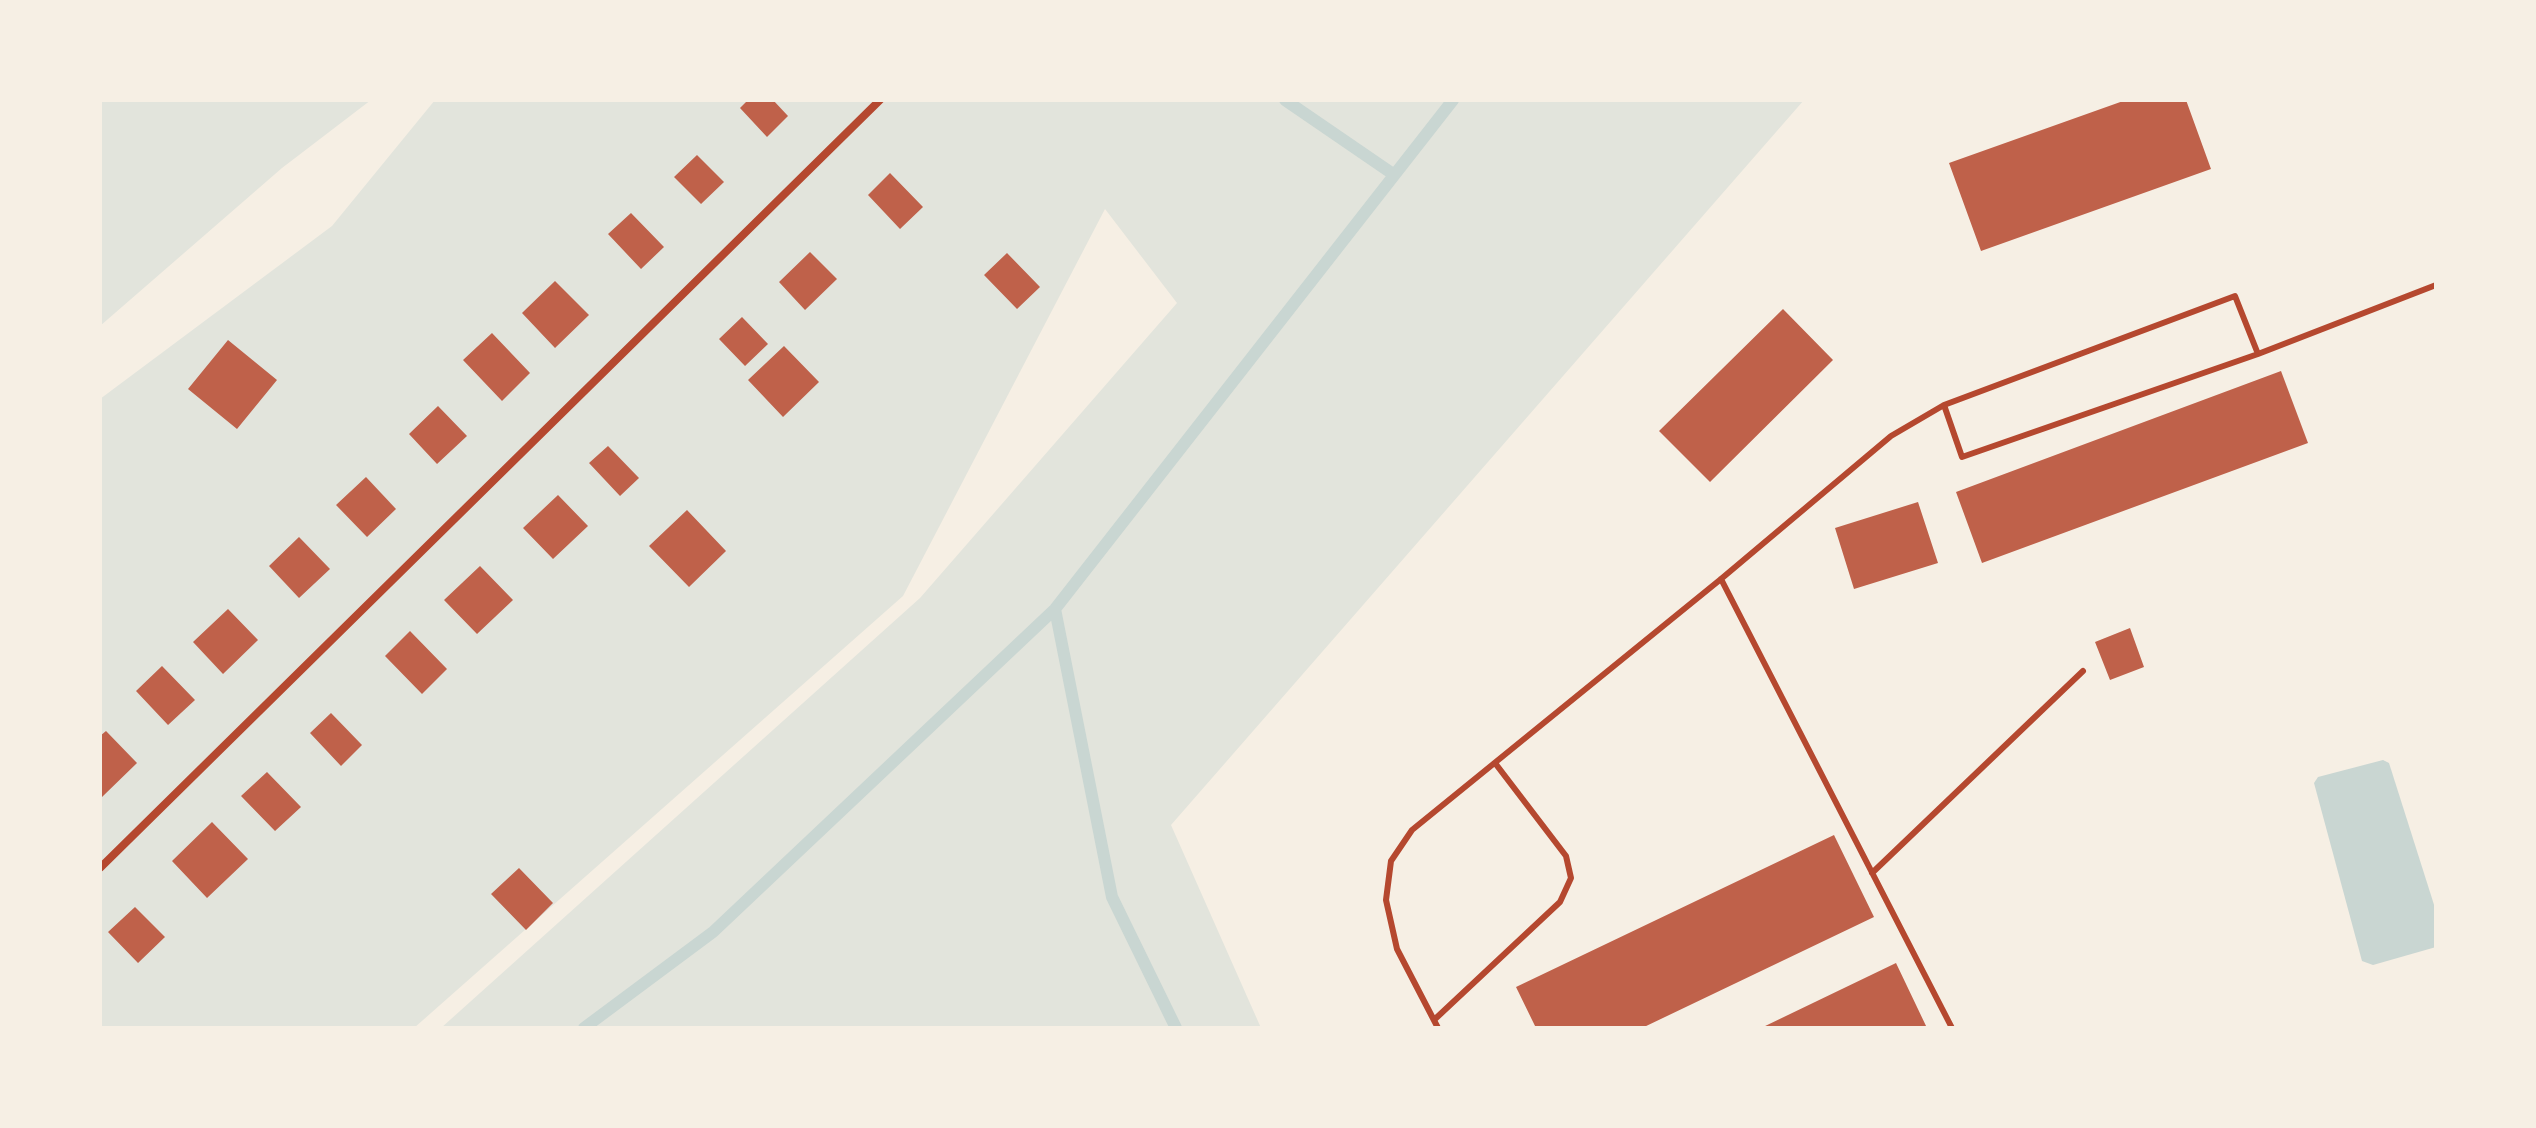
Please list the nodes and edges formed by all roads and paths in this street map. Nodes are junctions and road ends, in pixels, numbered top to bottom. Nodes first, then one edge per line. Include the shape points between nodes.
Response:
1 (880, 100) edge
2 (2436, 285) edge
3 (2258, 354) junction
4 (1944, 405) junction
5 (1721, 579) junction
6 (2083, 671) dead end
7 (1495, 763) junction
8 (100, 868) edge
9 (1872, 873) junction
10 (1434, 1020) junction
11 (1438, 1028) edge
12 (1952, 1028) edge

1 - 8 street
2 - 3 lane
3 - 4 lane via 1962,457
3 - 4 lane via 2235,296
4 - 5 lane via 1891,436
5 - 7 lane
5 - 9 lane
6 - 9 lane
7 - 10 lane via 1412,830 1391,861 1386,900 1397,949
7 - 10 lane via 1566,856 1571,878 1560,902
9 - 12 lane
10 - 11 lane

